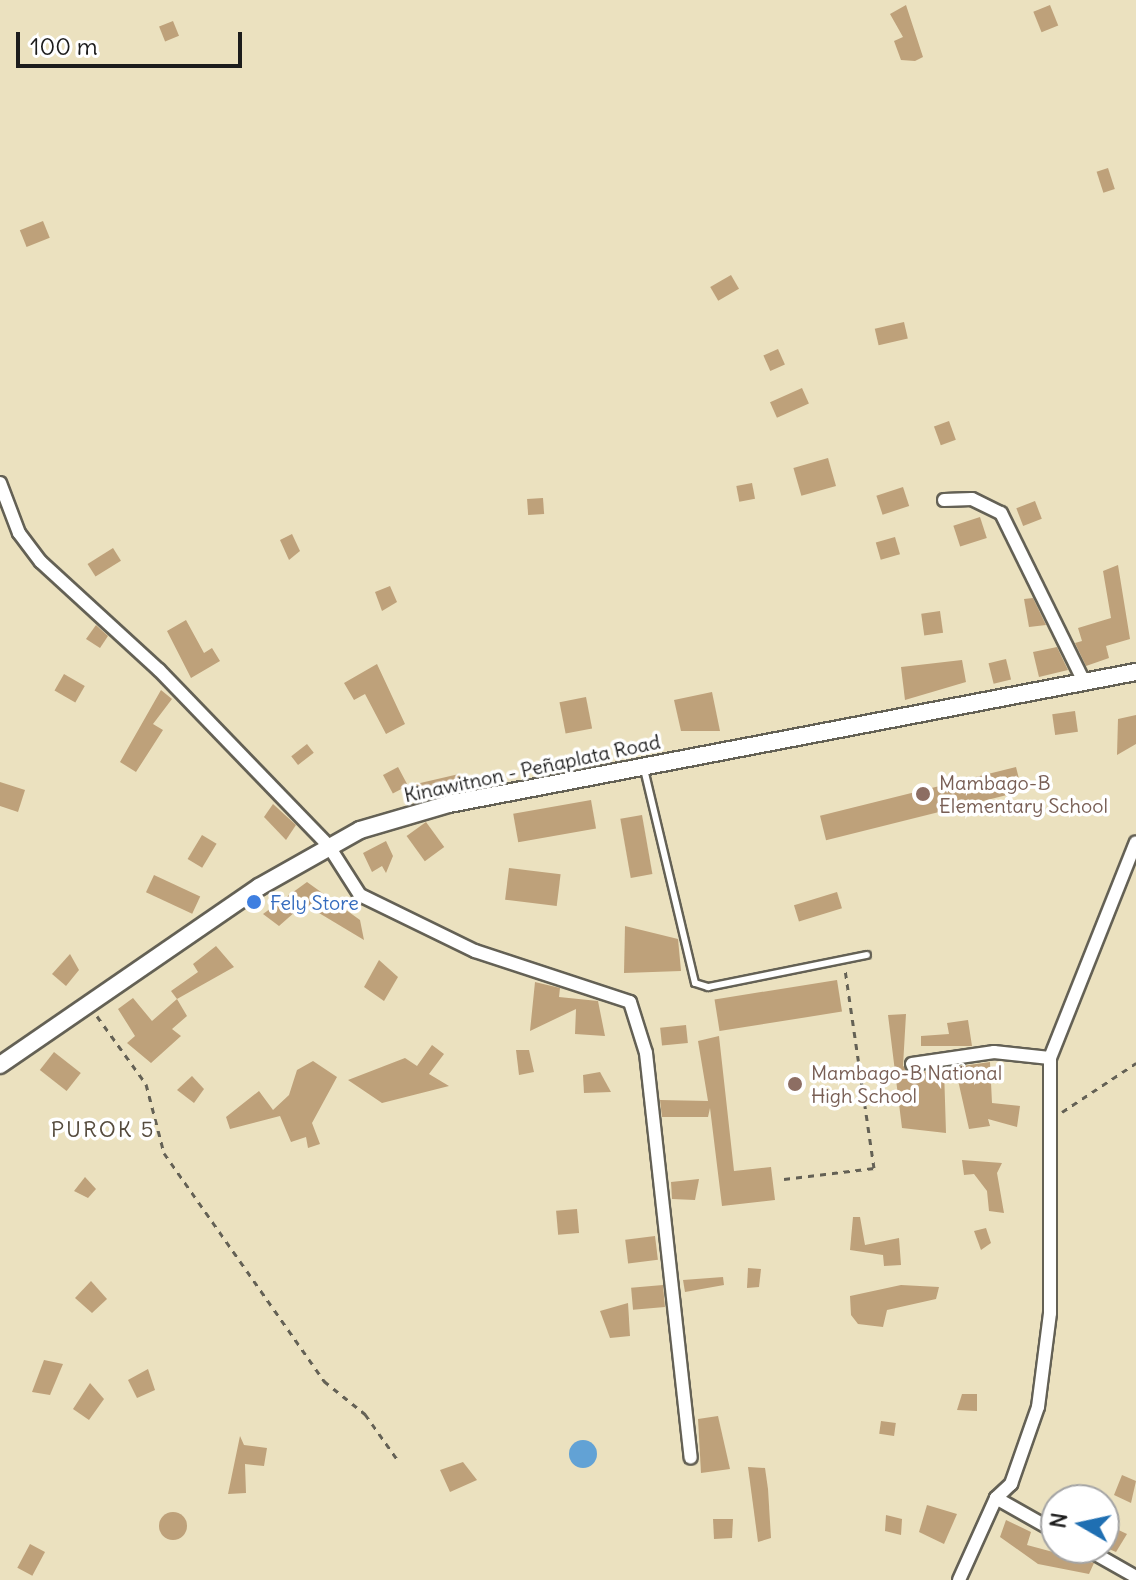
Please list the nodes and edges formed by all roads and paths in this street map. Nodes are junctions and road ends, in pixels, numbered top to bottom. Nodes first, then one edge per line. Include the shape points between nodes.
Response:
1 (0, 483) edge
2 (944, 500) dead end
3 (1136, 672) edge
4 (1084, 682) junction
5 (643, 765) junction
6 (1136, 842) edge
7 (328, 845) junction
8 (867, 955) dead end
9 (844, 959) junction
10 (92, 1001) junction
11 (1050, 1058) junction
12 (1136, 1063) edge
13 (912, 1064) dead end
14 (0, 1065) edge
15 (1051, 1117) junction
16 (784, 1179) dead end
17 (691, 1458) dead end
18 (397, 1459) dead end
19 (996, 1498) junction
20 (1040, 1523) edge
21 (1113, 1564) edge
22 (1136, 1577) edge
23 (959, 1580) edge

1 - 7 street via 19,533 41,562 159,670
2 - 4 street via 972,499 1001,513
3 - 4 street, Kinawitnon - Peñaplata Road
4 - 5 street, Kinawitnon - Peñaplata Road
5 - 7 street, Kinawitnon - Peñaplata Road via 399,816
5 - 9 lane via 695,983 708,987
6 - 11 street
7 - 10 street, Kinawitnon - Peñaplata Road
7 - 17 street via 360,895 396,917 519,966 620,994 639,1016
8 - 9 lane
9 - 16 path via 874,1168
10 - 14 street, Kinawitnon - Peñaplata Road
10 - 18 path via 101,1031 124,1049 146,1084 164,1153 324,1381 365,1414
11 - 13 street via 994,1052
11 - 15 street
12 - 15 path via 1088,1101
15 - 19 street via 1049,1352 1025,1451
19 - 20 street
19 - 23 street
21 - 22 street

